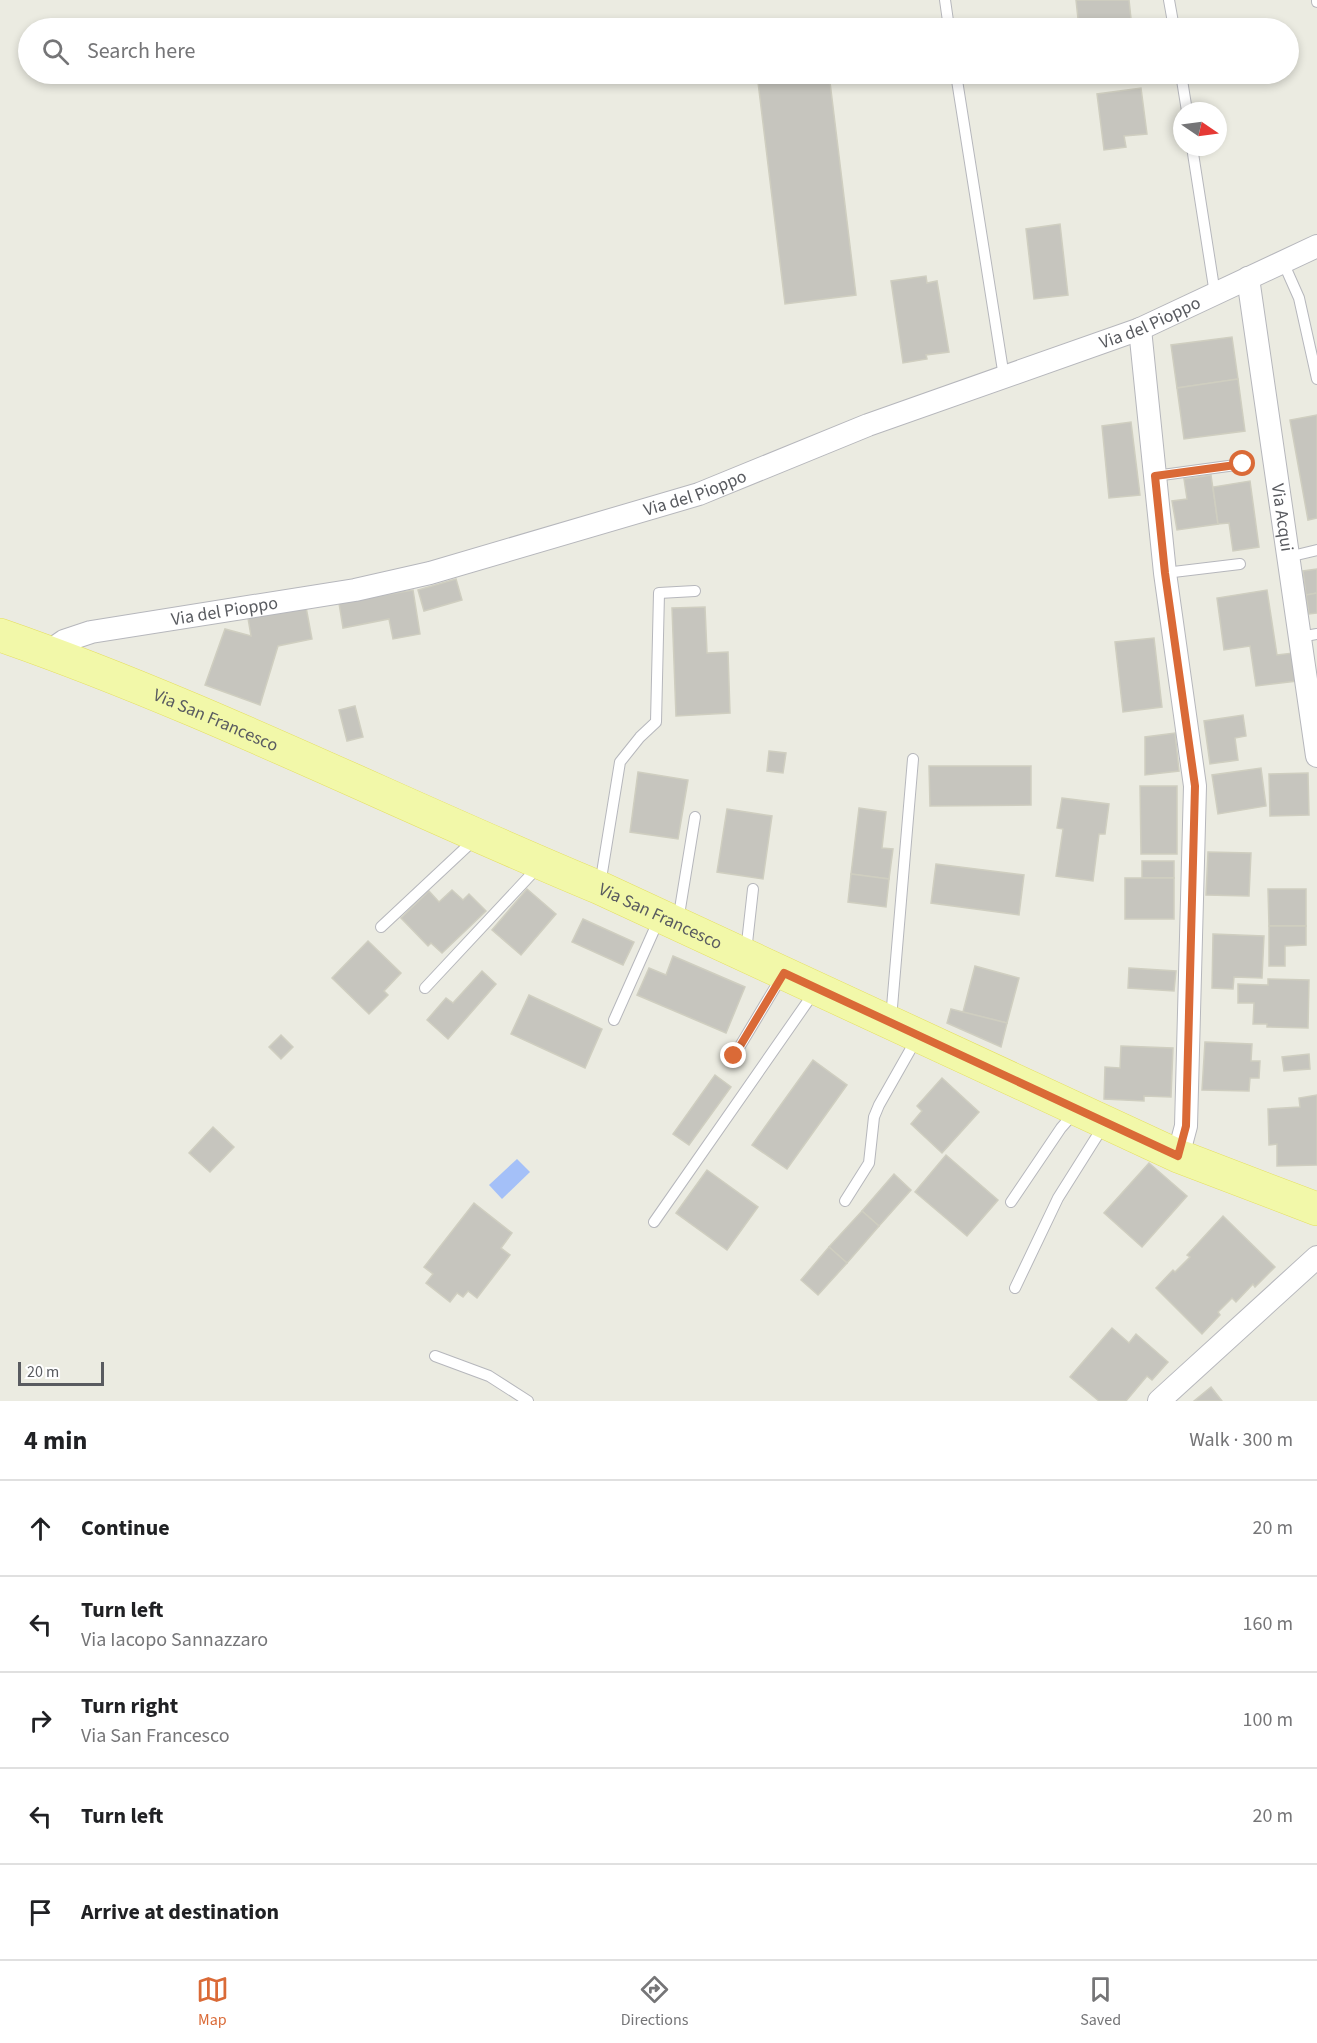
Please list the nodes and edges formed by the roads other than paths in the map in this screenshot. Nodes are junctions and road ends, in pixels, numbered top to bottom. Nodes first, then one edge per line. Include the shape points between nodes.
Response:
1 (945, 0) edge
2 (1169, 0) edge
3 (948, 18) edge
4 (1172, 18) edge
5 (958, 84) edge
6 (1183, 84) edge
7 (1186, 102) edge
8 (1193, 156) edge
9 (1317, 246) edge
10 (1283, 262) junction
11 (1248, 278) junction
12 (1215, 294) junction
13 (1140, 329) junction
14 (1004, 377) junction
15 (1317, 379) edge
16 (1243, 464) dead end
17 (1155, 476) junction
18 (1317, 550) edge
19 (1288, 557) junction
20 (1240, 564) dead end
21 (1165, 573) junction
22 (695, 591) dead end
23 (0, 635) edge
24 (1308, 635) edge
25 (48, 652) junction
26 (1317, 756) edge
27 (913, 759) dead end
28 (695, 817) dead end
29 (479, 836) junction
30 (542, 864) junction
31 (600, 888) junction
32 (753, 889) dead end
33 (669, 920) junction
34 (381, 927) dead end
35 (745, 955) junction
36 (784, 973) junction
37 (425, 988) dead end
38 (817, 988) junction
39 (615, 1020) dead end
40 (905, 1029) junction
41 (734, 1056) dead end
42 (1092, 1116) junction
43 (1178, 1156) junction
44 (845, 1201) dead end
45 (1011, 1202) dead end
46 (1317, 1209) edge
47 (654, 1222) dead end
48 (1317, 1257) edge
49 (1015, 1288) dead end
50 (435, 1356) dead end
51 (528, 1401) edge
52 (1159, 1401) edge

1 - 3 lane
2 - 4 lane
5 - 14 lane
6 - 7 lane
8 - 12 lane
9 - 10 street, Via del Pioppo
10 - 11 street, Via del Pioppo
10 - 15 lane via 1299,298
11 - 12 street, Via del Pioppo
11 - 19 street, Via Acqui
12 - 13 street, Via del Pioppo
13 - 14 street, Via del Pioppo
13 - 17 street
14 - 25 street, Via del Pioppo via 868,425 699,494 441,570 355,590 92,632 74,636
16 - 17 lane
17 - 21 street
18 - 19 lane
19 - 24 street, Via Acqui
20 - 21 lane
21 - 43 street via 1195,786 1186,1126
22 - 31 lane via 659,593 656,722 620,762
23 - 25 main road, Via San Francesco
24 - 26 street, Via Acqui
25 - 29 main road, Via San Francesco via 252,735
27 - 40 lane
28 - 33 lane
29 - 30 main road, Via San Francesco
29 - 34 lane
30 - 31 main road, Via San Francesco
30 - 37 lane
31 - 33 main road, Via San Francesco
32 - 35 lane
33 - 35 main road, Via San Francesco
33 - 39 lane
35 - 36 main road, Via San Francesco
36 - 38 main road, Via San Francesco
36 - 41 lane
38 - 40 main road, Via San Francesco
38 - 47 lane
40 - 42 main road, Via San Francesco
40 - 44 lane via 874,1117 869,1162
42 - 43 main road, Via San Francesco
42 - 45 lane via 1061,1128
42 - 49 lane
43 - 46 main road, Via San Francesco
48 - 52 street
50 - 51 lane via 504,1383

